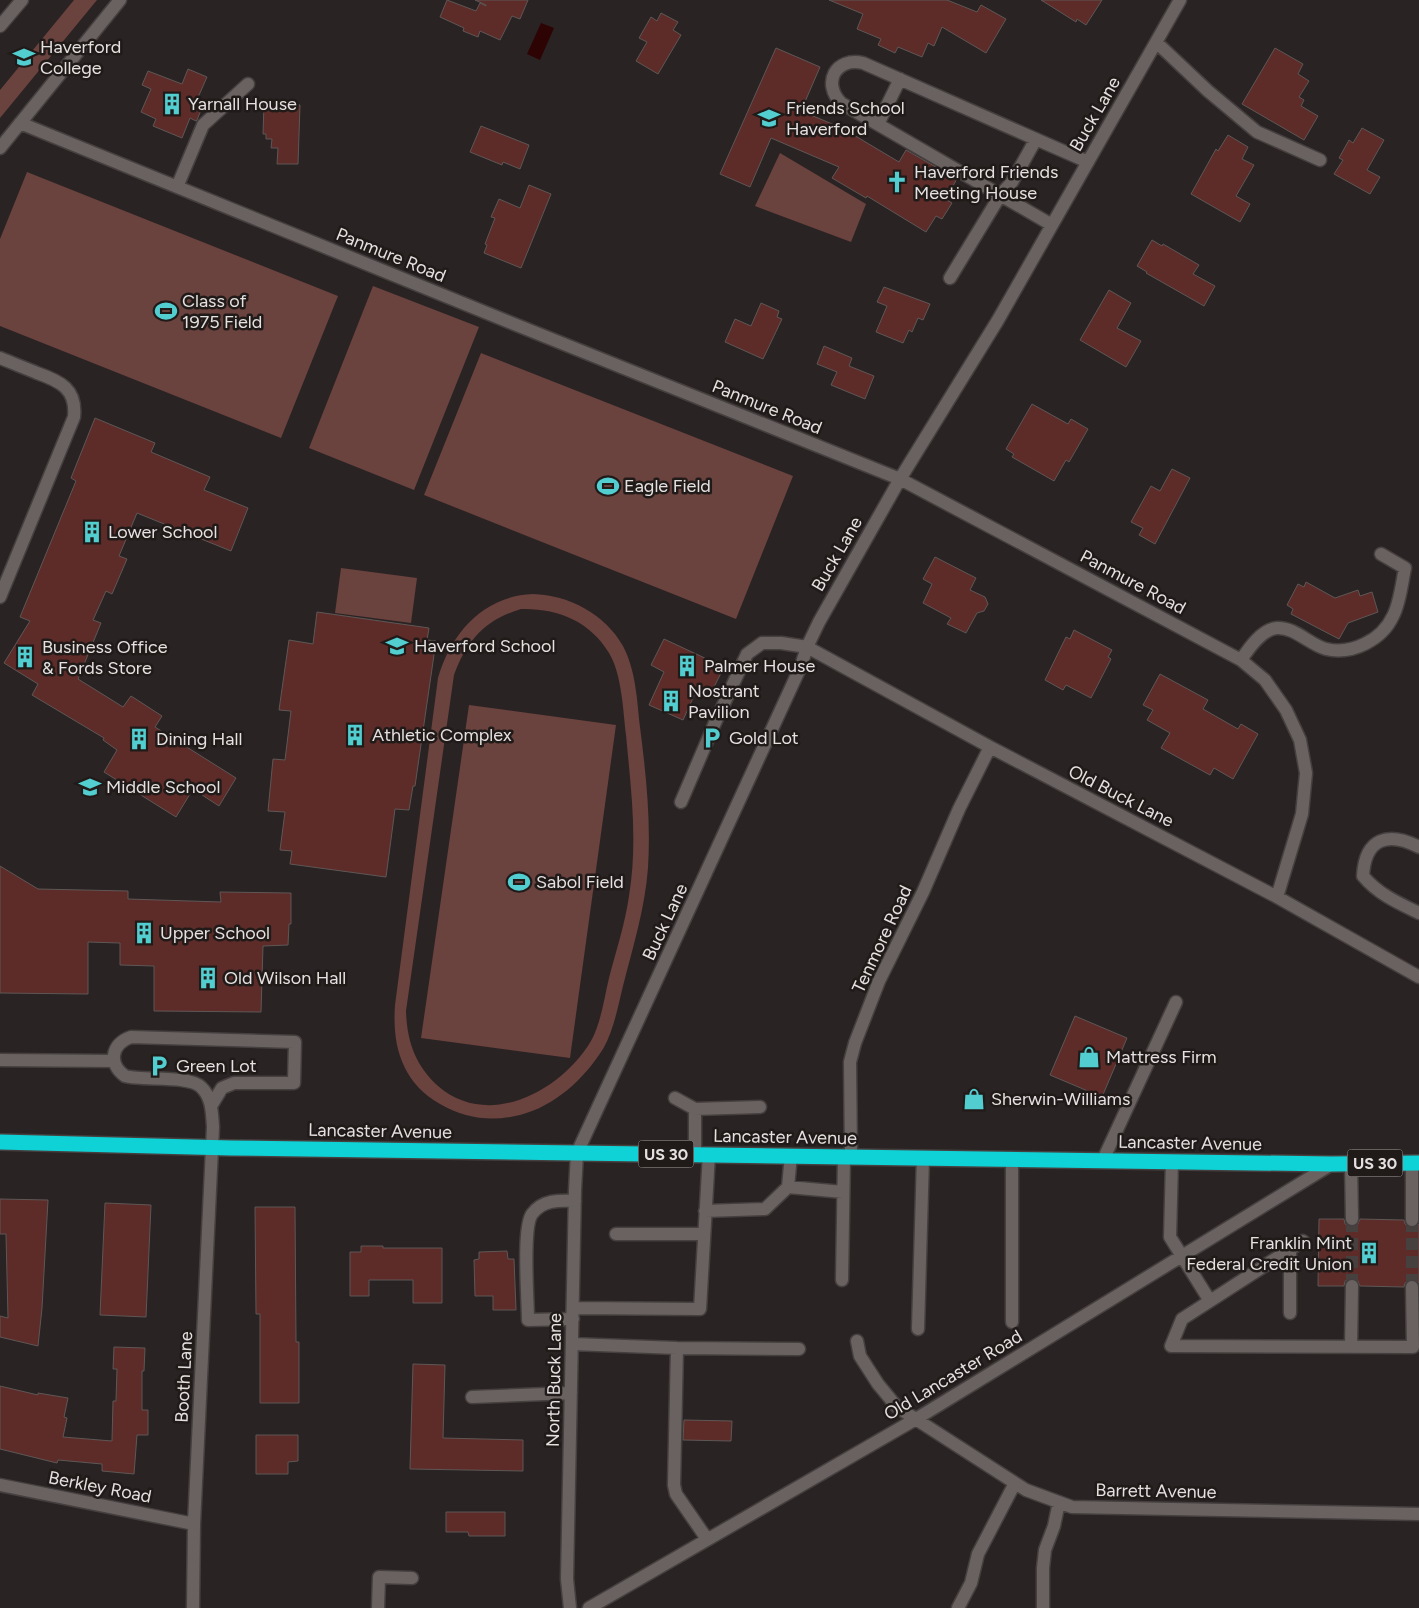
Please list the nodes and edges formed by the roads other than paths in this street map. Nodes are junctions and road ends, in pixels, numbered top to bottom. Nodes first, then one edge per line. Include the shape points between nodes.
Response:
1 (22, 0) edge
2 (120, 0) edge
3 (1180, 0) edge
4 (0, 26) edge
5 (1156, 42) junction
6 (900, 79) junction
7 (248, 84) dead end
8 (20, 123) junction
9 (878, 124) junction
10 (1036, 139) junction
11 (0, 148) edge
12 (1320, 160) dead end
13 (1088, 162) junction
14 (177, 187) junction
15 (1001, 194) junction
16 (1048, 222) junction
17 (950, 278) dead end
18 (0, 358) edge
19 (900, 479) junction
20 (1380, 554) dead end
21 (0, 597) edge
22 (807, 647) junction
23 (1241, 660) junction
24 (990, 747) junction
25 (681, 802) dead end
26 (1419, 846) edge
27 (1277, 896) junction
28 (1419, 913) edge
29 (1419, 976) edge
30 (1176, 1002) dead end
31 (0, 1060) edge
32 (114, 1061) junction
33 (675, 1098) dead end
34 (211, 1106) junction
35 (760, 1107) dead end
36 (695, 1109) junction
37 (0, 1142) edge
38 (212, 1148) junction
39 (578, 1153) junction
40 (702, 1154) junction
41 (791, 1155) junction
42 (847, 1156) junction
43 (923, 1157) junction
44 (1012, 1159) junction
45 (1103, 1160) junction
46 (1172, 1161) junction
47 (1415, 1163) edge
48 (1332, 1164) junction
49 (1351, 1164) junction
50 (788, 1187) junction
51 (843, 1192) junction
52 (575, 1200) junction
53 (706, 1212) junction
54 (1352, 1219) tunnel mouth
55 (1412, 1220) tunnel mouth
56 (616, 1234) dead end
57 (704, 1234) junction
58 (1303, 1241) dead end
59 (1290, 1249) junction
60 (1182, 1256) junction
61 (842, 1280) dead end
62 (1352, 1286) tunnel mouth
63 (1412, 1287) tunnel mouth
64 (1210, 1301) junction
65 (573, 1313) junction
66 (1290, 1313) dead end
67 (1012, 1322) dead end
68 (918, 1329) dead end
69 (856, 1341) dead end
70 (572, 1344) junction
71 (1351, 1346) junction
72 (677, 1348) junction
73 (798, 1350) dead end
74 (571, 1393) junction
75 (472, 1397) dead end
76 (916, 1419) junction
77 (1015, 1483) junction
78 (0, 1485) edge
79 (1059, 1502) junction
80 (1419, 1514) edge
81 (194, 1524) junction
82 (708, 1539) junction
83 (412, 1578) dead end
84 (193, 1608) edge
85 (378, 1608) edge
86 (570, 1608) edge
87 (589, 1608) edge
88 (958, 1608) edge
89 (1043, 1608) edge

1 - 4 street
2 - 8 street
3 - 5 street, Buck Lane
5 - 12 street via 1257,132
5 - 13 street, Buck Lane
6 - 9 street
6 - 9 street via 856,61 842,65 833,76 832,91 841,103
6 - 10 street
7 - 14 street via 203,125
8 - 11 street
8 - 14 street, Panmure Road
9 - 15 street
10 - 13 street
10 - 15 street via 1012,182
13 - 16 street, Buck Lane
14 - 19 street, Panmure Road
15 - 16 street
15 - 17 street
16 - 19 street, Buck Lane via 998,320
18 - 21 street via 56,379 66,387 75,406 74,417
19 - 22 street, Buck Lane
19 - 23 street, Panmure Road
20 - 23 street via 1405,568 1394,616 1382,632 1366,644 1346,650 1326,649 1288,630 1276,628 1262,635
22 - 24 street, Old Buck Lane
22 - 25 street, Old Buck Lane via 762,643 747,654
22 - 39 street, Buck Lane
23 - 27 street, Panmure Road via 1265,680 1286,710 1300,740 1306,773 1302,814
24 - 27 street, Old Buck Lane
24 - 42 street, Tenmore Road via 879,981 855,1044 850,1062
26 - 28 street via 1401,839 1377,842 1368,850 1363,876 1385,896
27 - 29 street, Old Buck Lane
30 - 45 street
31 - 32 street
32 - 34 street via 125,1076 181,1080 201,1086
32 - 34 street via 116,1048 131,1037 295,1042 294,1083 234,1083 222,1088
33 - 36 street
34 - 38 street, Booth Lane
35 - 36 street
36 - 40 street
37 - 38 highway, Lancaster Avenue / US 30
38 - 39 highway, Lancaster Avenue / US 30
38 - 81 street, Booth Lane
39 - 40 highway, Lancaster Avenue / US 30
39 - 52 street, North Buck Lane
40 - 41 highway, Lancaster Avenue / US 30
40 - 53 street
41 - 42 highway, Lancaster Avenue / US 30
41 - 50 street
42 - 43 highway, Lancaster Avenue / US 30
42 - 51 street, Tenmore Road
43 - 44 highway, Lancaster Avenue / US 30
43 - 68 street
44 - 45 highway, Lancaster Avenue / US 30
44 - 67 street
45 - 46 highway, Lancaster Avenue / US 30
46 - 48 highway, Lancaster Avenue / US 30
46 - 60 street via 1170,1237
47 - 49 highway, Lancaster Avenue / US 30
47 - 55 street
48 - 49 highway, Lancaster Avenue / US 30
48 - 60 street, Old Lancaster Road
49 - 54 street
50 - 51 street
50 - 53 street via 765,1209
51 - 61 street, Tenmore Road
52 - 65 street, North Buck Lane
52 - 65 street via 546,1203 532,1215 527,1229 528,1320
53 - 57 street
56 - 57 street
57 - 65 street via 700,1309
58 - 59 street
59 - 64 street
59 - 66 street
60 - 64 street
60 - 76 street, Old Lancaster Road
62 - 71 street
63 - 71 street via 1413,1347
64 - 71 street via 1182,1319 1172,1346
65 - 70 street, North Buck Lane
69 - 76 street, Barrett Avenue via 860,1356 878,1384 897,1408
70 - 72 street
70 - 74 street, North Buck Lane
72 - 73 street
72 - 82 street via 674,1485 676,1494
74 - 75 street
74 - 86 street, North Buck Lane via 567,1579
76 - 77 street, Barrett Avenue
76 - 82 street, Old Lancaster Road
77 - 79 street, Barrett Avenue
77 - 88 street via 978,1554 971,1584
78 - 81 street, Berkley Road
79 - 80 street, Barrett Avenue via 1072,1507
79 - 89 street via 1045,1550
81 - 84 street, Booth Lane
82 - 87 street, Old Lancaster Road
83 - 85 street via 379,1578

